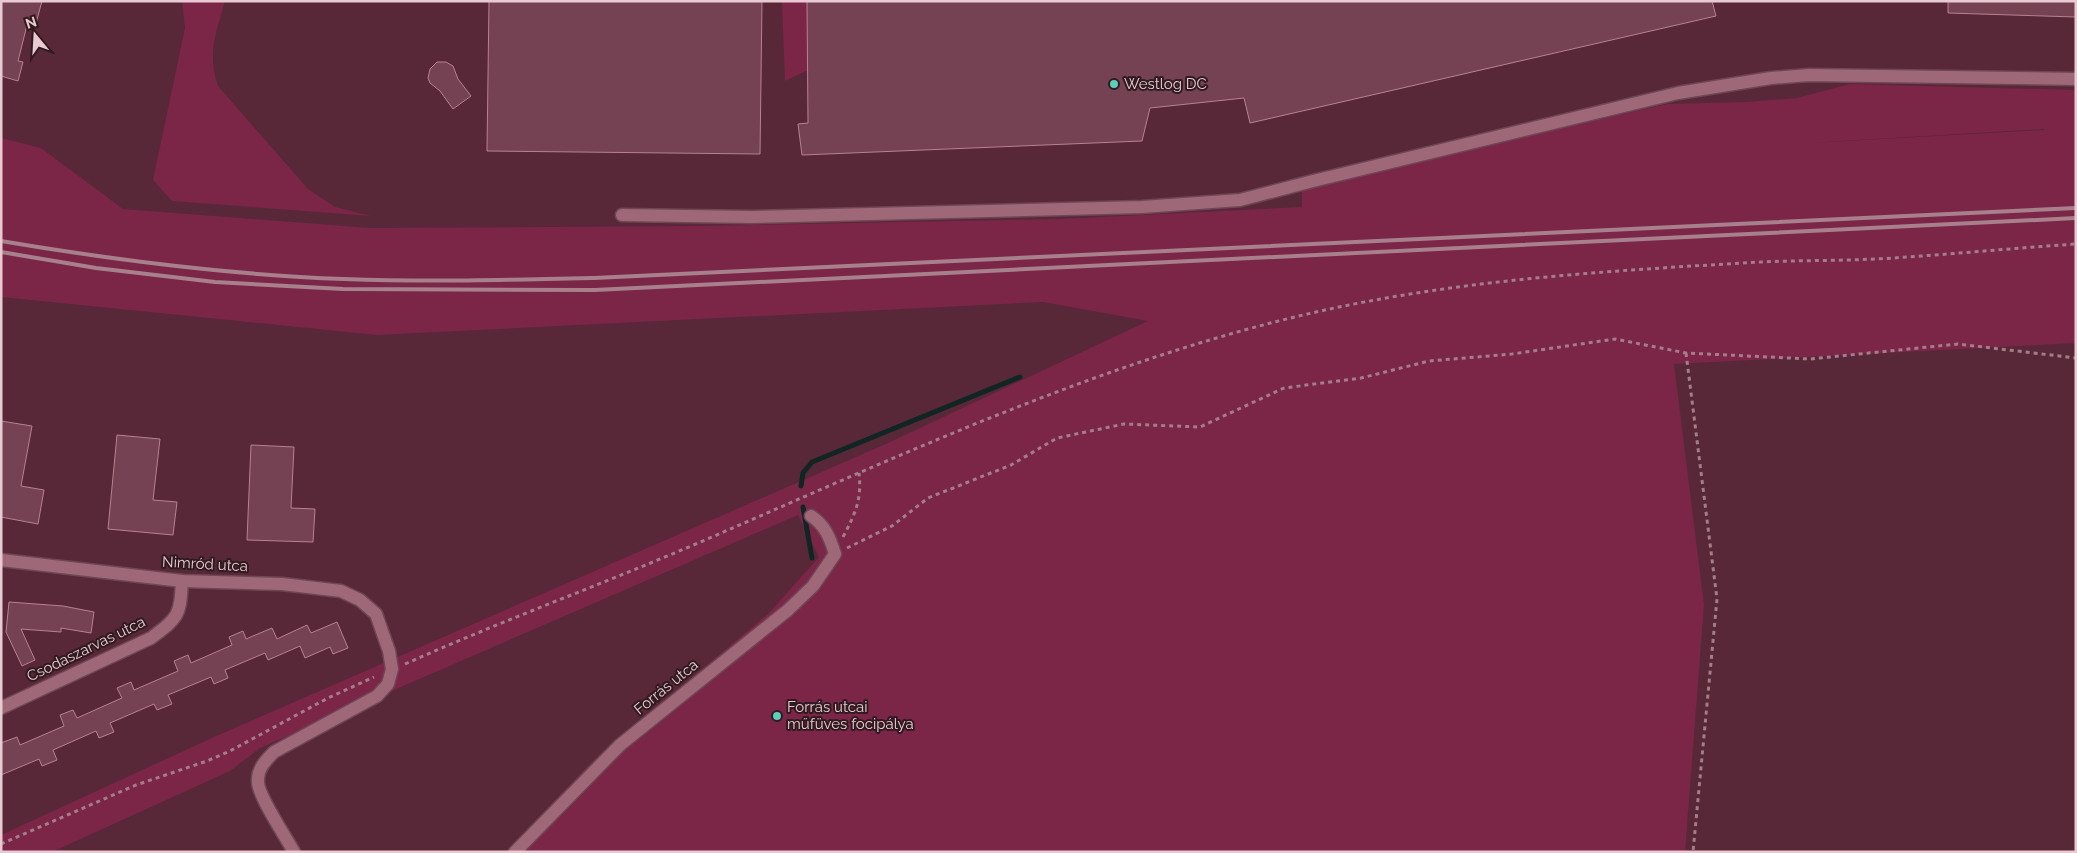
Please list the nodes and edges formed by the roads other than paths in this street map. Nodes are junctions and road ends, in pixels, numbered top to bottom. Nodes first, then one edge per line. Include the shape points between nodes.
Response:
1 (2076, 79) edge
2 (622, 215) dead end
3 (811, 516) dead end
4 (1, 560) edge
5 (182, 581) junction
6 (1, 708) edge
7 (518, 851) edge
8 (294, 852) edge

1 - 2 street via 1809,75 1761,80 1678,93 1240,200 1132,207 752,217
3 - 7 street, Forrás utca via 829,536 835,554 813,586 788,610 620,745
4 - 5 street, Nimród utca
5 - 6 street, Csodaszarvas utca via 180,608 170,624 151,638
5 - 8 street, Nimród utca via 282,584 340,591 360,600 376,614 389,651 392,669 388,684 377,696 274,752 262,764 258,782 262,794

